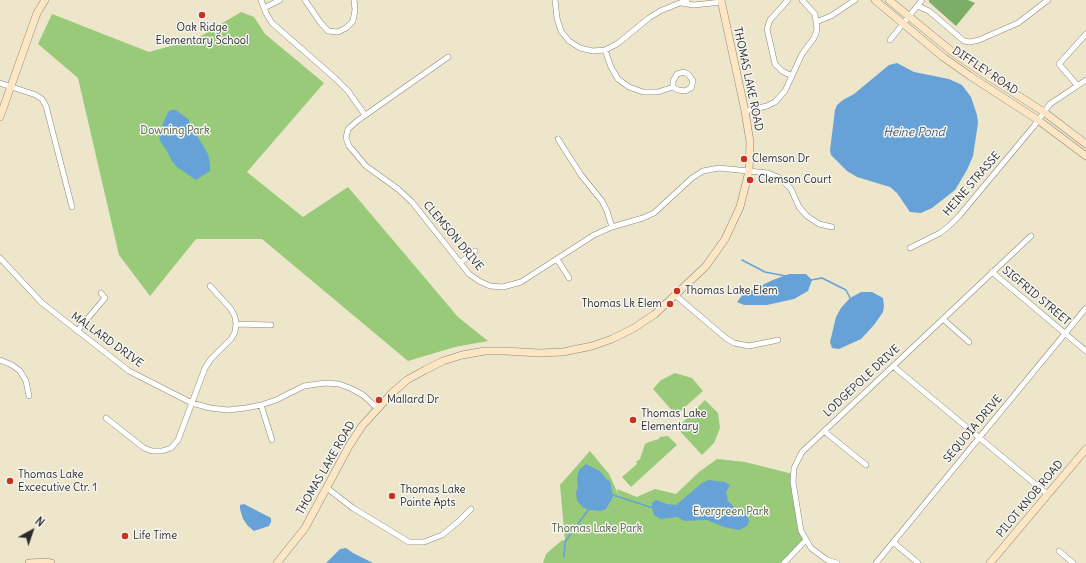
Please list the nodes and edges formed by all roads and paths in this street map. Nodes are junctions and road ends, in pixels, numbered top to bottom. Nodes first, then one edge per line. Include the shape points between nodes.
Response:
1 (45, 0) edge
2 (261, 0) edge
3 (280, 0) edge
4 (305, 0) edge
5 (354, 0) edge
6 (555, 0) edge
7 (687, 0) edge
8 (788, 0) edge
9 (802, 0) edge
10 (855, 0) edge
11 (875, 0) edge
12 (889, 0) edge
13 (922, 0) edge
14 (1048, 0) edge
15 (721, 1) edge
16 (680, 3) junction
17 (918, 6) junction
18 (264, 8) junction
19 (906, 20) junction
20 (816, 22) junction
21 (1086, 34) edge
22 (890, 40) dead end
23 (605, 50) junction
24 (448, 57) dead end
25 (792, 76) junction
26 (1086, 80) edge
27 (0, 83) edge
28 (11, 86) junction
29 (1077, 86) junction
30 (674, 87) dead end
31 (745, 111) junction
32 (1044, 112) junction
33 (365, 115) junction
34 (0, 117) edge
35 (1038, 120) junction
36 (558, 139) dead end
37 (1086, 144) edge
38 (1086, 156) edge
39 (749, 170) junction
40 (72, 207) dead end
41 (612, 227) junction
42 (832, 227) dead end
43 (1031, 236) dead end
44 (910, 248) dead end
45 (475, 251) dead end
46 (0, 258) edge
47 (557, 259) junction
48 (460, 263) junction
49 (992, 272) junction
50 (569, 278) dead end
51 (210, 286) dead end
52 (101, 293) dead end
53 (675, 295) junction
54 (1086, 308) edge
55 (943, 319) junction
56 (236, 324) junction
57 (271, 325) dead end
58 (77, 331) junction
59 (1065, 334) junction
60 (778, 340) dead end
61 (969, 342) dead end
62 (1086, 351) edge
63 (0, 360) edge
64 (893, 366) junction
65 (29, 396) dead end
66 (192, 403) junction
67 (262, 405) junction
68 (377, 408) junction
69 (106, 418) dead end
70 (824, 431) junction
71 (979, 438) junction
72 (272, 440) dead end
73 (1086, 449) edge
74 (866, 464) dead end
75 (327, 488) junction
76 (1047, 494) junction
77 (471, 509) dead end
78 (806, 540) junction
79 (893, 542) junction
80 (1059, 551) dead end
81 (29, 563) edge
82 (51, 563) edge
83 (277, 563) edge
84 (784, 563) edge
85 (837, 563) edge
86 (876, 563) edge
87 (918, 563) edge
88 (990, 563) edge
89 (1073, 563) edge

1 - 28 street
2 - 18 street
3 - 18 street
4 - 5 street via 328,30 338,32 353,21
6 - 23 street via 561,31 569,41 580,48
7 - 16 street
8 - 25 street via 770,20 767,29 775,64
9 - 20 street via 815,14
10 - 20 street via 831,16
11 - 19 street, DIFFLEY ROAD
12 - 19 street, DIFFLEY ROAD
13 - 17 street
14 - 17 street via 1018,23 970,42 964,41 929,11
15 - 16 street via 694,5
15 - 31 street, THOMAS LAKE ROAD
16 - 23 street via 660,11 617,44
17 - 19 street
18 - 33 street via 276,26 348,91
19 - 22 street
19 - 32 street, DIFFLEY ROAD
19 - 35 street, DIFFLEY ROAD via 943,57
20 - 25 street via 814,38 802,54
21 - 29 street via 1059,64
23 - 30 street via 614,73 629,87 643,92 658,92
24 - 33 street
25 - 31 street via 785,91 775,102
26 - 29 street, HEINE STRASSE
27 - 28 street
28 - 34 street
28 - 40 street via 36,95 46,106
29 - 32 street, HEINE STRASSE via 1050,104
31 - 39 street, THOMAS LAKE ROAD via 750,142
32 - 35 street, HEINE STRASSE
32 - 37 street, DIFFLEY ROAD
33 - 48 street, CLEMSON DRIVE via 348,130 346,138 349,146 366,166 412,202
35 - 38 street, DIFFLEY ROAD
35 - 44 street, HEINE STRASSE via 959,216 940,233
36 - 41 street via 581,175 602,201
39 - 41 street, CLEMSON DRIVE via 719,168 703,171 654,213
39 - 42 street via 780,178 807,216 819,224
39 - 53 street, THOMAS LAKE ROAD via 740,207 725,240 706,266
41 - 47 street, CLEMSON DRIVE via 594,235
43 - 49 street, LODGEPOLE DRIVE
45 - 48 street
46 - 58 street, MALLARD DRIVE via 42,303
47 - 48 street, CLEMSON DRIVE via 521,282 503,287 490,286 479,281
47 - 50 street
49 - 55 street, LODGEPOLE DRIVE
49 - 59 street, SIGFRID STREET
51 - 56 street via 231,309
52 - 58 street via 105,298
53 - 60 street via 734,343 750,346
53 - 68 street, THOMAS LAKE ROAD via 655,314 634,328 592,346 550,353 485,351 443,362 408,380
54 - 59 street, SEQUOIA DRIVE
55 - 61 street
55 - 64 street, LODGEPOLE DRIVE
56 - 57 street
56 - 66 street via 231,339 205,368
58 - 66 street, MALLARD DRIVE via 129,371
59 - 62 street, SIGFRID STREET
59 - 71 street, SEQUOIA DRIVE
63 - 65 street via 20,371 26,381
64 - 70 street, LODGEPOLE DRIVE
64 - 71 street
66 - 67 street, MALLARD DRIVE via 228,410
66 - 69 street via 178,440 171,448 162,451 144,448
67 - 68 street, MALLARD DRIVE via 304,386 326,383 352,389
67 - 72 street
68 - 75 street, THOMAS LAKE ROAD via 349,446
70 - 74 street
70 - 78 street, LODGEPOLE DRIVE via 802,452 794,468 793,486
71 - 76 street
71 - 79 street, SEQUOIA DRIVE
73 - 76 street, PILOT KNOB ROAD
75 - 77 street via 353,508 409,542 424,542 442,535
75 - 83 street, THOMAS LAKE ROAD via 304,528
76 - 88 street, PILOT KNOB ROAD
78 - 84 street
78 - 85 street, LODGEPOLE DRIVE via 811,548 827,560
79 - 86 street, SEQUOIA DRIVE
79 - 87 street
80 - 89 street
81 - 82 street

